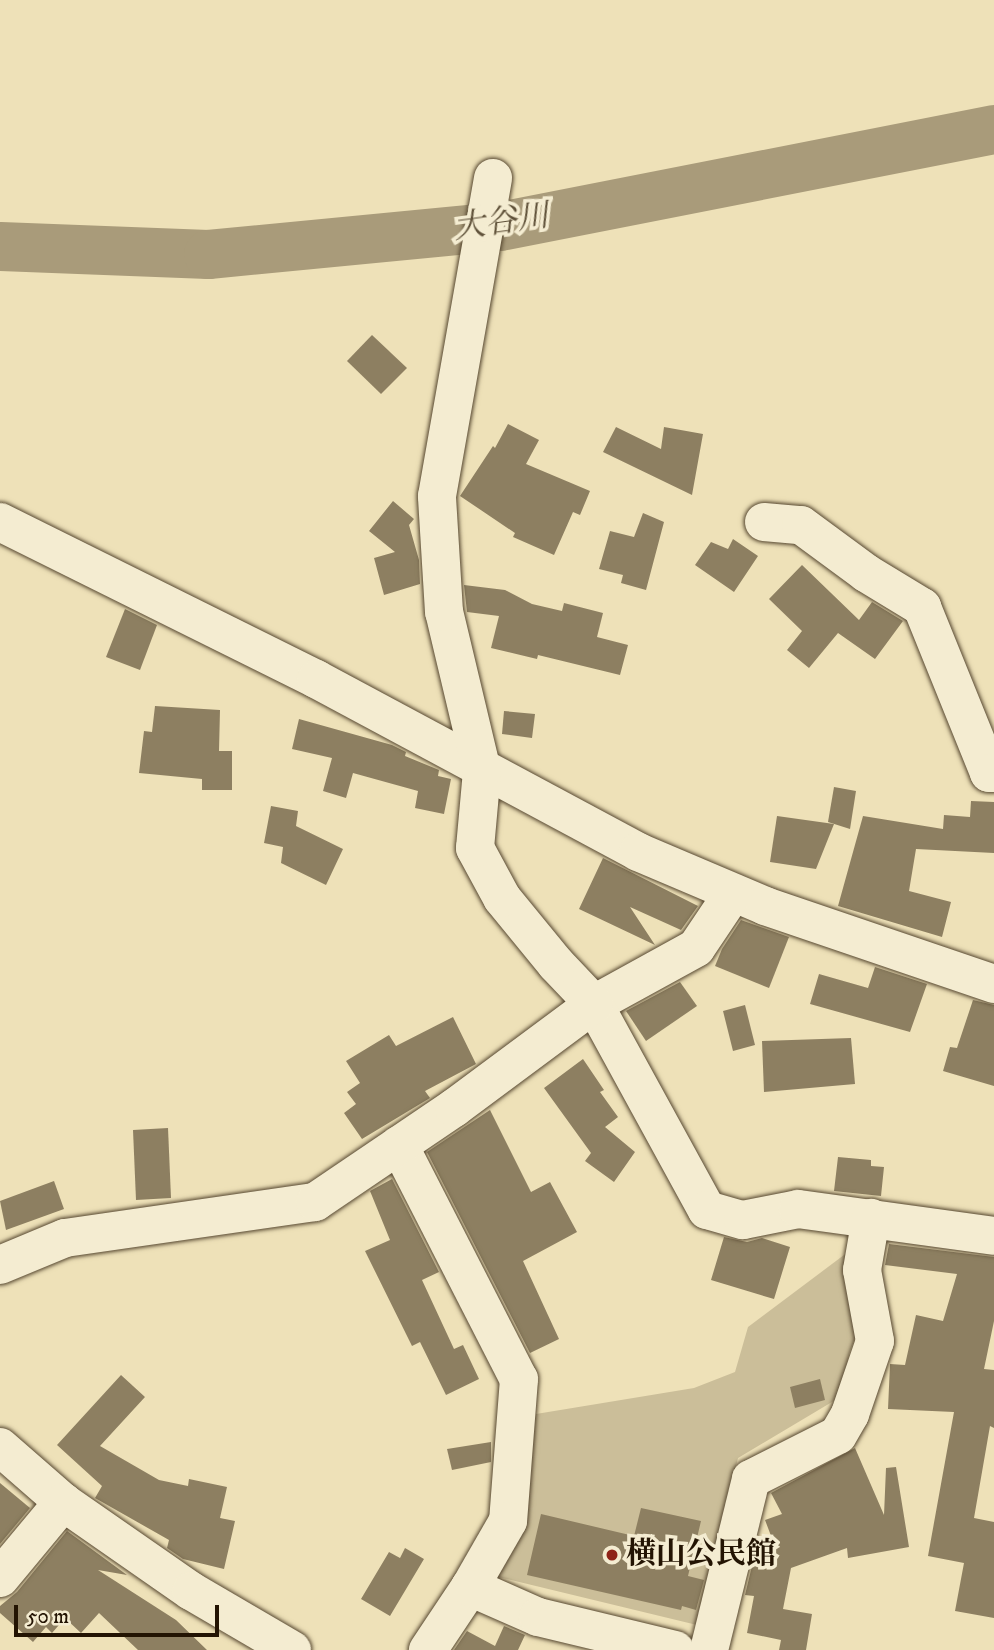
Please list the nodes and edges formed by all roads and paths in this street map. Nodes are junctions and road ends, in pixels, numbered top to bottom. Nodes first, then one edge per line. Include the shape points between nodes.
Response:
1 (492, 185) dead end
2 (0, 522) edge
3 (764, 522) dead end
4 (482, 771) junction
5 (994, 774) edge
6 (733, 893) junction
7 (994, 984) edge
8 (594, 1004) junction
9 (399, 1145) junction
10 (871, 1217) junction
11 (994, 1236) edge
12 (0, 1265) edge
13 (0, 1447) edge
14 (63, 1502) junction
15 (0, 1578) edge
16 (470, 1587) junction
17 (292, 1650) edge
18 (428, 1650) edge
19 (675, 1650) edge
20 (709, 1650) edge

1 - 4 street via 437,496 444,612
2 - 4 street via 316,679
3 - 5 street via 802,525 866,573 922,607 989,774
4 - 6 street via 638,852
4 - 8 street via 475,849 502,898
6 - 7 street
6 - 8 street via 696,948
8 - 9 street
8 - 10 street via 707,1210 743,1220 798,1209
9 - 12 street via 315,1202 65,1238
9 - 16 street via 519,1379 508,1521
10 - 11 street
10 - 20 street via 862,1270 875,1341 850,1414 838,1435 751,1479
13 - 14 street
14 - 15 street
14 - 17 street via 191,1591
16 - 18 street
16 - 19 street via 538,1617

